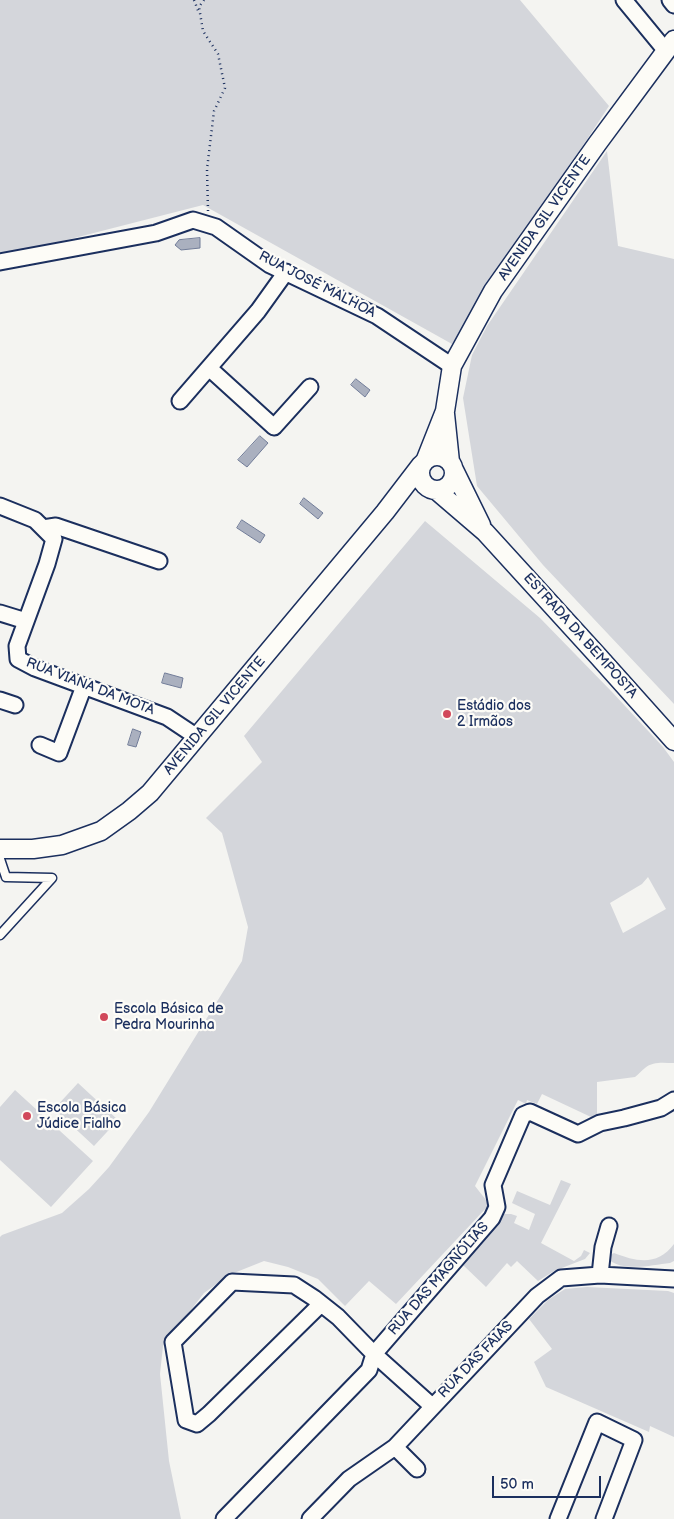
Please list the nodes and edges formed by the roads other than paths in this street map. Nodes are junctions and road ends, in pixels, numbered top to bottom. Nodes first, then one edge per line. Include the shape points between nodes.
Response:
1 (624, 0) edge
2 (670, 0) edge
3 (674, 5) edge
4 (670, 46) edge
5 (0, 262) edge
6 (286, 272) junction
7 (452, 366) junction
8 (209, 368) junction
9 (310, 387) dead end
10 (180, 401) dead end
11 (445, 411) junction
12 (424, 462) junction
13 (452, 466) junction
14 (434, 489) junction
15 (0, 506) edge
16 (385, 512) junction
17 (43, 528) junction
18 (485, 532) junction
19 (158, 561) dead end
20 (0, 613) edge
21 (26, 621) junction
22 (84, 686) junction
23 (0, 700) edge
24 (15, 705) dead end
25 (198, 737) junction
26 (674, 741) edge
27 (40, 745) dead end
28 (0, 849) edge
29 (0, 859) edge
30 (6, 877) junction
31 (0, 884) edge
32 (0, 935) edge
33 (674, 1100) edge
34 (609, 1226) dead end
35 (600, 1275) junction
36 (674, 1279) edge
37 (321, 1304) junction
38 (374, 1354) junction
39 (432, 1406) junction
40 (395, 1447) junction
41 (417, 1469) dead end
42 (224, 1519) edge
43 (310, 1519) edge
44 (558, 1519) edge
45 (604, 1519) edge

1 - 4 street
2 - 3 street
4 - 7 street, AVENIDA GIL VICENTE via 493,292
5 - 6 street, RUA JOSÉ MALHOA via 156,233 193,220 216,227 270,265
6 - 7 street, RUA JOSÉ MALHOA via 377,316
6 - 8 street via 258,311
7 - 11 street, AVENIDA GIL VICENTE
8 - 9 street via 274,427
8 - 10 street
11 - 12 street
11 - 13 street
12 - 13 street via 436,455
12 - 14 street via 420,471 422,482
12 - 16 street
13 - 14 street via 450,484
13 - 18 street
14 - 16 street via 411,495
14 - 18 street
15 - 17 street via 35,520
16 - 25 street, AVENIDA GIL VICENTE
17 - 19 street via 56,526
17 - 21 street, RUA VIANA DA MOTA via 54,539
18 - 26 street, ESTRADA DA BEMPOSTA
20 - 21 street
21 - 22 street, RUA VIANA DA MOTA via 16,646 18,659
22 - 25 street, RUA VIANA DA MOTA via 167,716
22 - 27 street via 59,753
23 - 24 street
25 - 28 street, AVENIDA GIL VICENTE via 150,793 101,831 62,844 33,849
29 - 30 lane
30 - 31 lane
30 - 32 lane via 52,878
33 - 38 street, RUA DAS MAGNÓLIAS via 661,1108 600,1123 578,1134 530,1112 523,1115 493,1185 497,1208 492,1218
34 - 35 street
35 - 36 street, RUA DAS FAIAS
35 - 39 street, RUA DAS FAIAS via 561,1278 537,1296
37 - 37 street via 294,1285 232,1282 173,1342 186,1420 197,1424 209,1414
37 - 38 street
38 - 39 street
38 - 42 street, RUA DAS MAGNÓLIAS via 369,1370
39 - 40 street, RUA DAS FAIAS
40 - 41 street
40 - 43 street, RUA DAS FAIAS via 349,1479
44 - 45 street via 597,1422 634,1440

